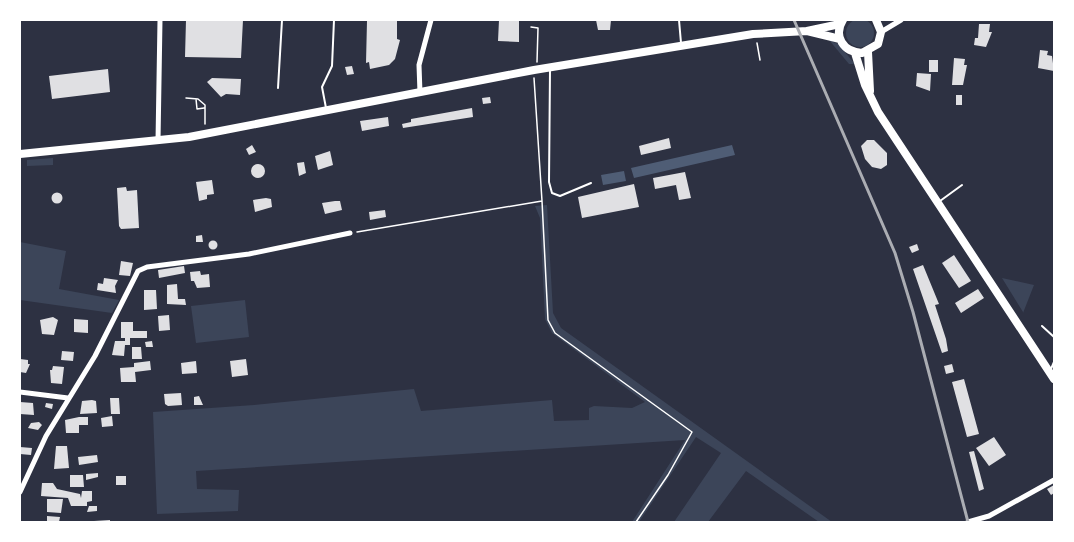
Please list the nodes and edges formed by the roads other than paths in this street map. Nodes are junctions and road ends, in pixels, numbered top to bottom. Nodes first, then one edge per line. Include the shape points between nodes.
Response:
1 (160, 20) edge
2 (282, 20) edge
3 (334, 20) edge
4 (431, 20) edge
5 (678, 20) edge
6 (876, 20) edge
7 (901, 20) edge
8 (842, 22) edge
9 (807, 31) junction
10 (881, 32) junction
11 (840, 39) junction
12 (681, 46) junction
13 (868, 52) junction
14 (855, 53) junction
15 (550, 68) junction
16 (278, 88) dead end
17 (420, 93) junction
18 (870, 93) junction
19 (327, 111) junction
20 (158, 142) junction
21 (20, 154) edge
22 (591, 183) dead end
23 (962, 185) dead end
24 (937, 203) junction
25 (350, 233) road end
26 (1042, 326) dead end
27 (1054, 337) edge
28 (1054, 362) edge
29 (1053, 376) edge
30 (20, 392) edge
31 (68, 398) junction
32 (1054, 480) edge
33 (20, 492) edge
34 (968, 522) edge

1 - 20 street
2 - 16 lane
3 - 19 lane via 332,66 322,87
4 - 17 street via 419,65
5 - 12 lane
6 - 10 main road
7 - 10 street
8 - 9 main road
8 - 11 main road
9 - 11 main road
9 - 12 main road via 753,33
10 - 13 main road via 878,44
11 - 14 main road
12 - 15 main road
13 - 14 main road
13 - 18 main road
14 - 18 main road
15 - 17 main road via 536,66
15 - 22 lane via 552,193 560,196
17 - 19 main road
18 - 24 main road via 878,112
19 - 20 main road
20 - 21 main road
23 - 24 lane
24 - 29 main road
25 - 31 street via 138,271 95,356
26 - 27 lane
28 - 29 lane
30 - 31 street
31 - 33 street
32 - 34 street via 988,516

